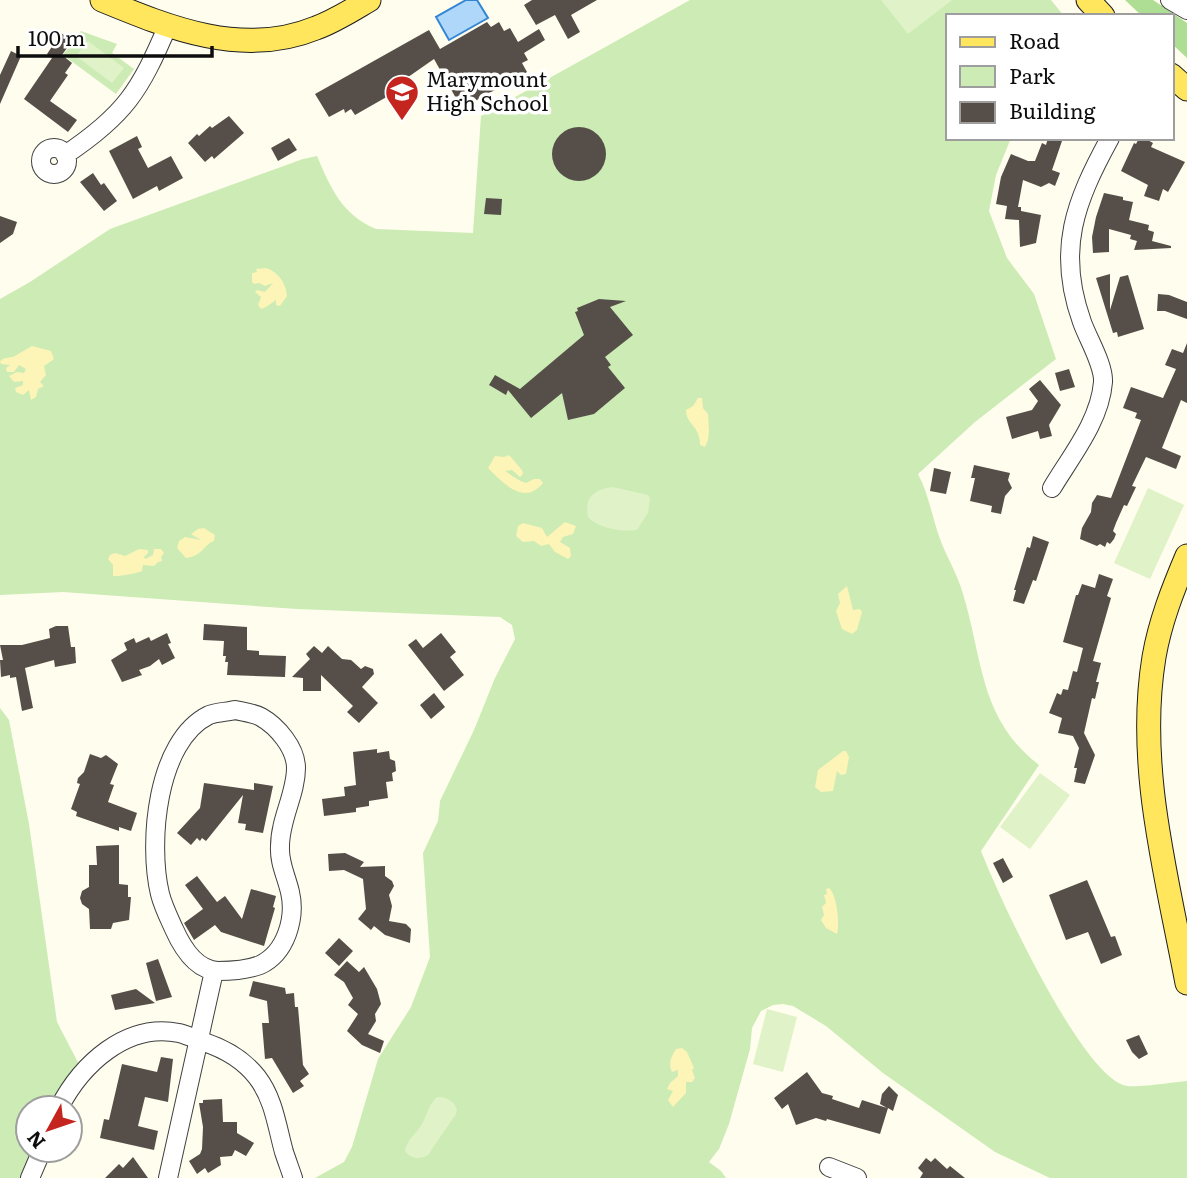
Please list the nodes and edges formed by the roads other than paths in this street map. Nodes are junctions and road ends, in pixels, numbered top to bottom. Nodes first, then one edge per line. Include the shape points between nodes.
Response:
1 (102, 0) edge
2 (369, 0) edge
3 (1088, 0) edge
4 (1170, 0) edge
5 (1187, 10) edge
6 (1101, 14) edge
7 (168, 25) junction
8 (1173, 77) edge
9 (1187, 89) edge
10 (1110, 140) edge
11 (65, 155) dead end
12 (1052, 488) dead end
13 (1187, 556) edge
14 (214, 971) junction
15 (1187, 983) edge
16 (198, 1040) junction
17 (69, 1094) edge
18 (829, 1167) dead end
19 (168, 1178) edge
20 (293, 1178) edge
21 (857, 1178) edge

1 - 7 main road
2 - 7 main road via 317,28 264,41 212,38
3 - 6 main road
4 - 5 street
7 - 11 street via 131,99 110,122
8 - 9 main road
10 - 12 street via 1092,171 1069,244 1073,299 1101,366 1100,403
13 - 15 main road via 1162,622 1148,727 1156,816
14 - 14 street via 262,964 278,950 293,912 281,868 280,830 296,766 289,744 275,727 259,716 236,710 210,714 184,737 173,754 159,801 155,853 160,895 180,944 194,961
14 - 16 street
16 - 17 street via 154,1032 116,1045 83,1072
16 - 19 street
16 - 20 street via 226,1049 257,1077 270,1098
18 - 21 street

